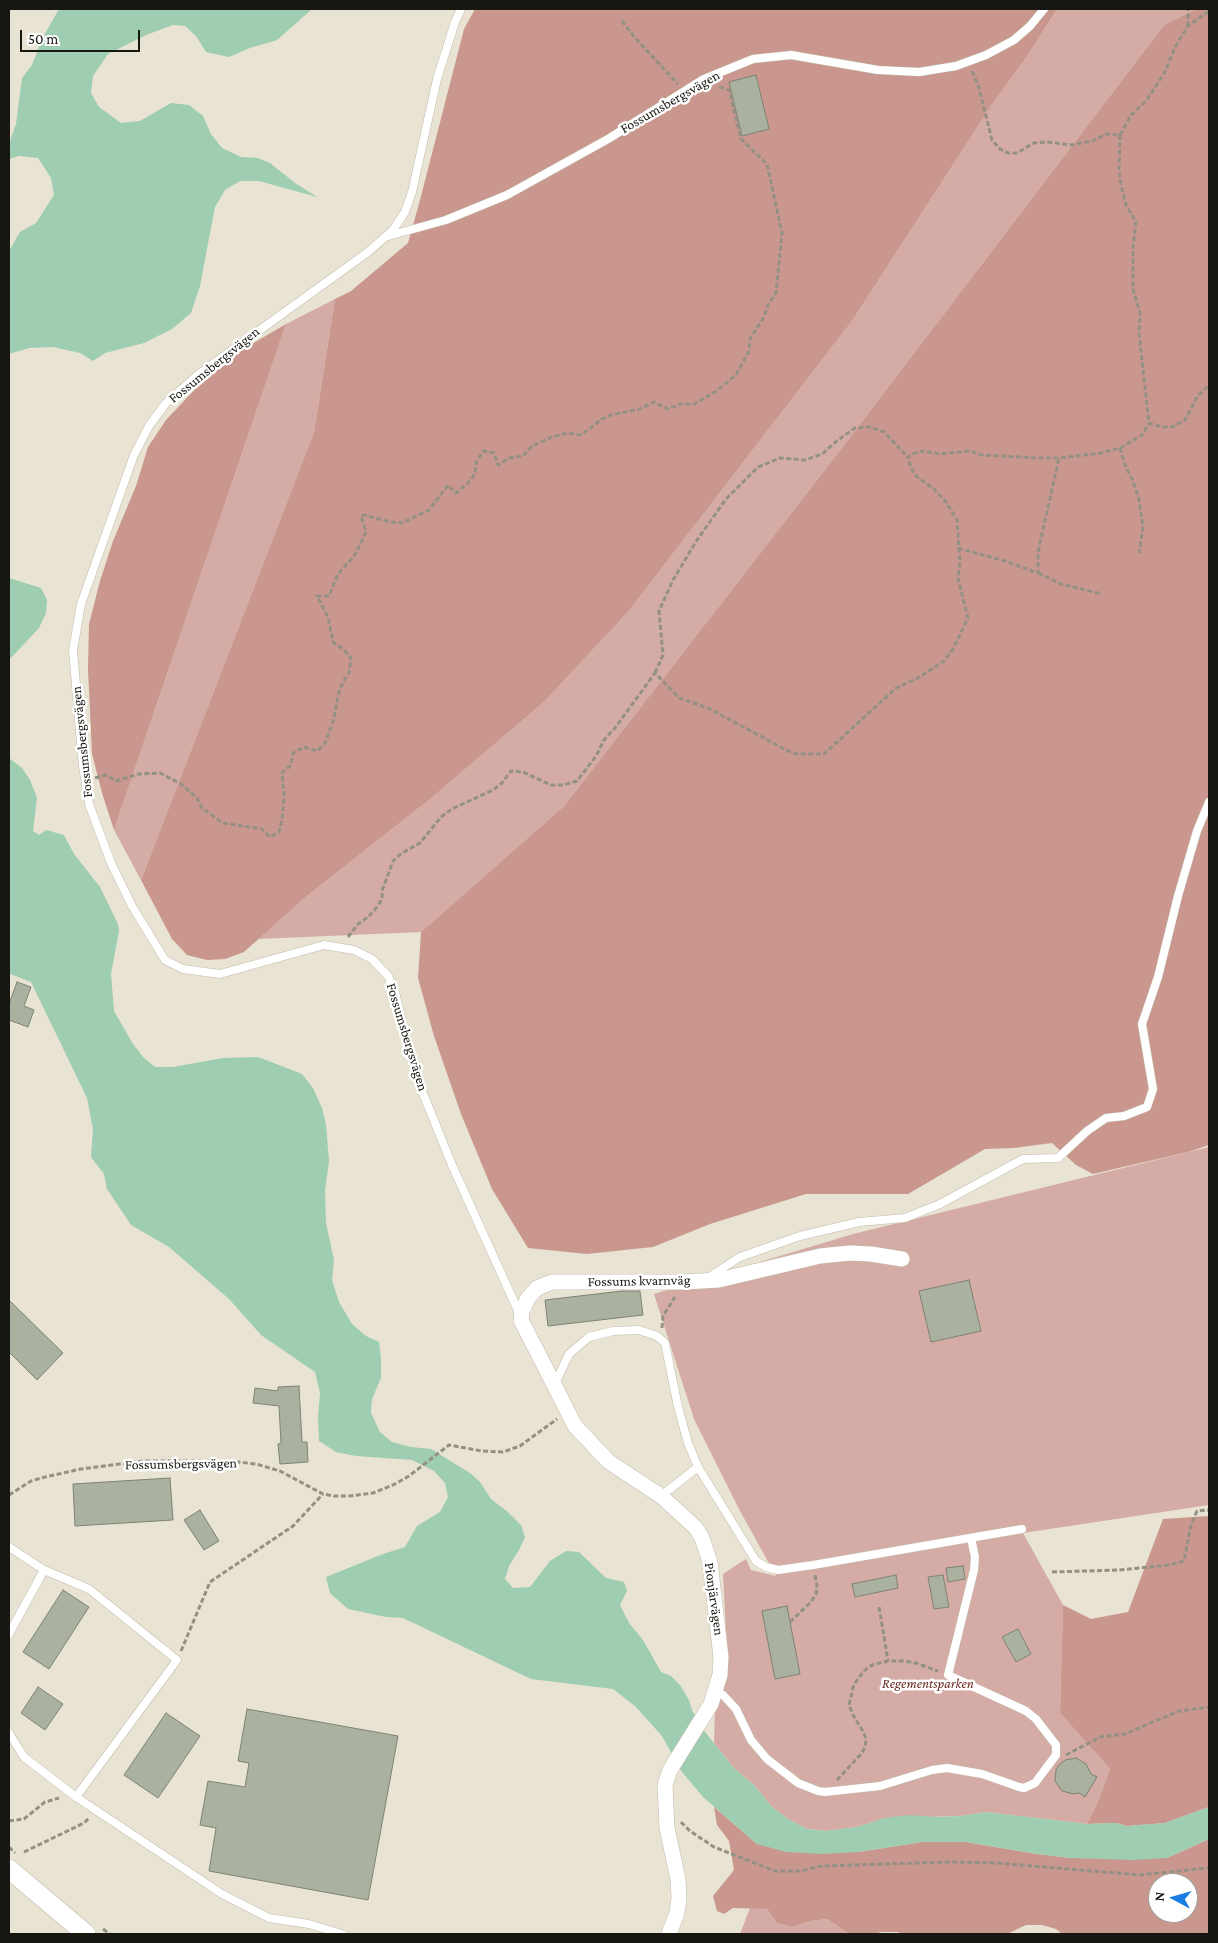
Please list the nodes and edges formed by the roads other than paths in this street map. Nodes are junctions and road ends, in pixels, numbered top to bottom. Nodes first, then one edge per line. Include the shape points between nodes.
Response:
1 (461, 9) edge
2 (1044, 9) edge
3 (386, 236) junction
4 (1209, 802) edge
5 (902, 1259) dead end
6 (704, 1280) junction
7 (521, 1320) junction
8 (555, 1385) junction
9 (698, 1467) junction
10 (660, 1496) junction
11 (1022, 1529) dead end
12 (971, 1538) junction
13 (9, 1547) edge
14 (44, 1570) junction
15 (9, 1634) edge
16 (714, 1698) junction
17 (9, 1733) edge
18 (76, 1797) junction
19 (9, 1869) edge
20 (86, 1934) edge
21 (342, 1934) edge
22 (669, 1934) edge

1 - 3 lane, Fossumsbergsvägen via 437,79 405,212
2 - 3 lane, Fossumsbergsvägen via 1014,40 956,66 919,72 878,70 791,55 753,58 704,79 608,139 508,195 446,220
3 - 7 lane, Fossumsbergsvägen via 199,374 166,403 149,426 134,455 81,604 73,650 83,766 88,804 111,863 132,906 165,960 183,969 220,974 324,945 354,950 372,959 388,976 396,992 420,1086
4 - 6 lane, Fossums kvarnväg via 1194,840 1158,977 1142,1024 1153,1089 1147,1107 1124,1116 1106,1118 1058,1158 1023,1159 940,1204 905,1218 859,1222 800,1236 740,1257
5 - 6 street via 857,1253 820,1256 740,1276
6 - 7 street, Fossums kvarnväg via 552,1282 537,1288 528,1298
7 - 8 street, Pionjärvägen
8 - 9 lane via 569,1354 589,1337 613,1331 639,1330 657,1336 665,1343 678,1407
8 - 10 street, Pionjärvägen via 575,1426 609,1462
9 - 10 lane
9 - 12 lane via 756,1561 766,1567 778,1570
10 - 16 street, Pionjärvägen via 696,1528 710,1562 721,1657
11 - 12 lane
12 - 16 lane via 974,1570 948,1675 1026,1711 1036,1719 1056,1745 1056,1755 1035,1783 1018,1787 982,1774 947,1768 880,1786 825,1792 804,1786 782,1772 751,1740 736,1709 723,1695
13 - 14 lane
14 - 15 lane
14 - 18 lane via 89,1589 177,1660
16 - 22 street, Pionjärvägen via 670,1770 665,1785 666,1814 679,1898
17 - 18 lane via 24,1757
18 - 21 lane via 222,1894 269,1918 309,1924
19 - 20 street

